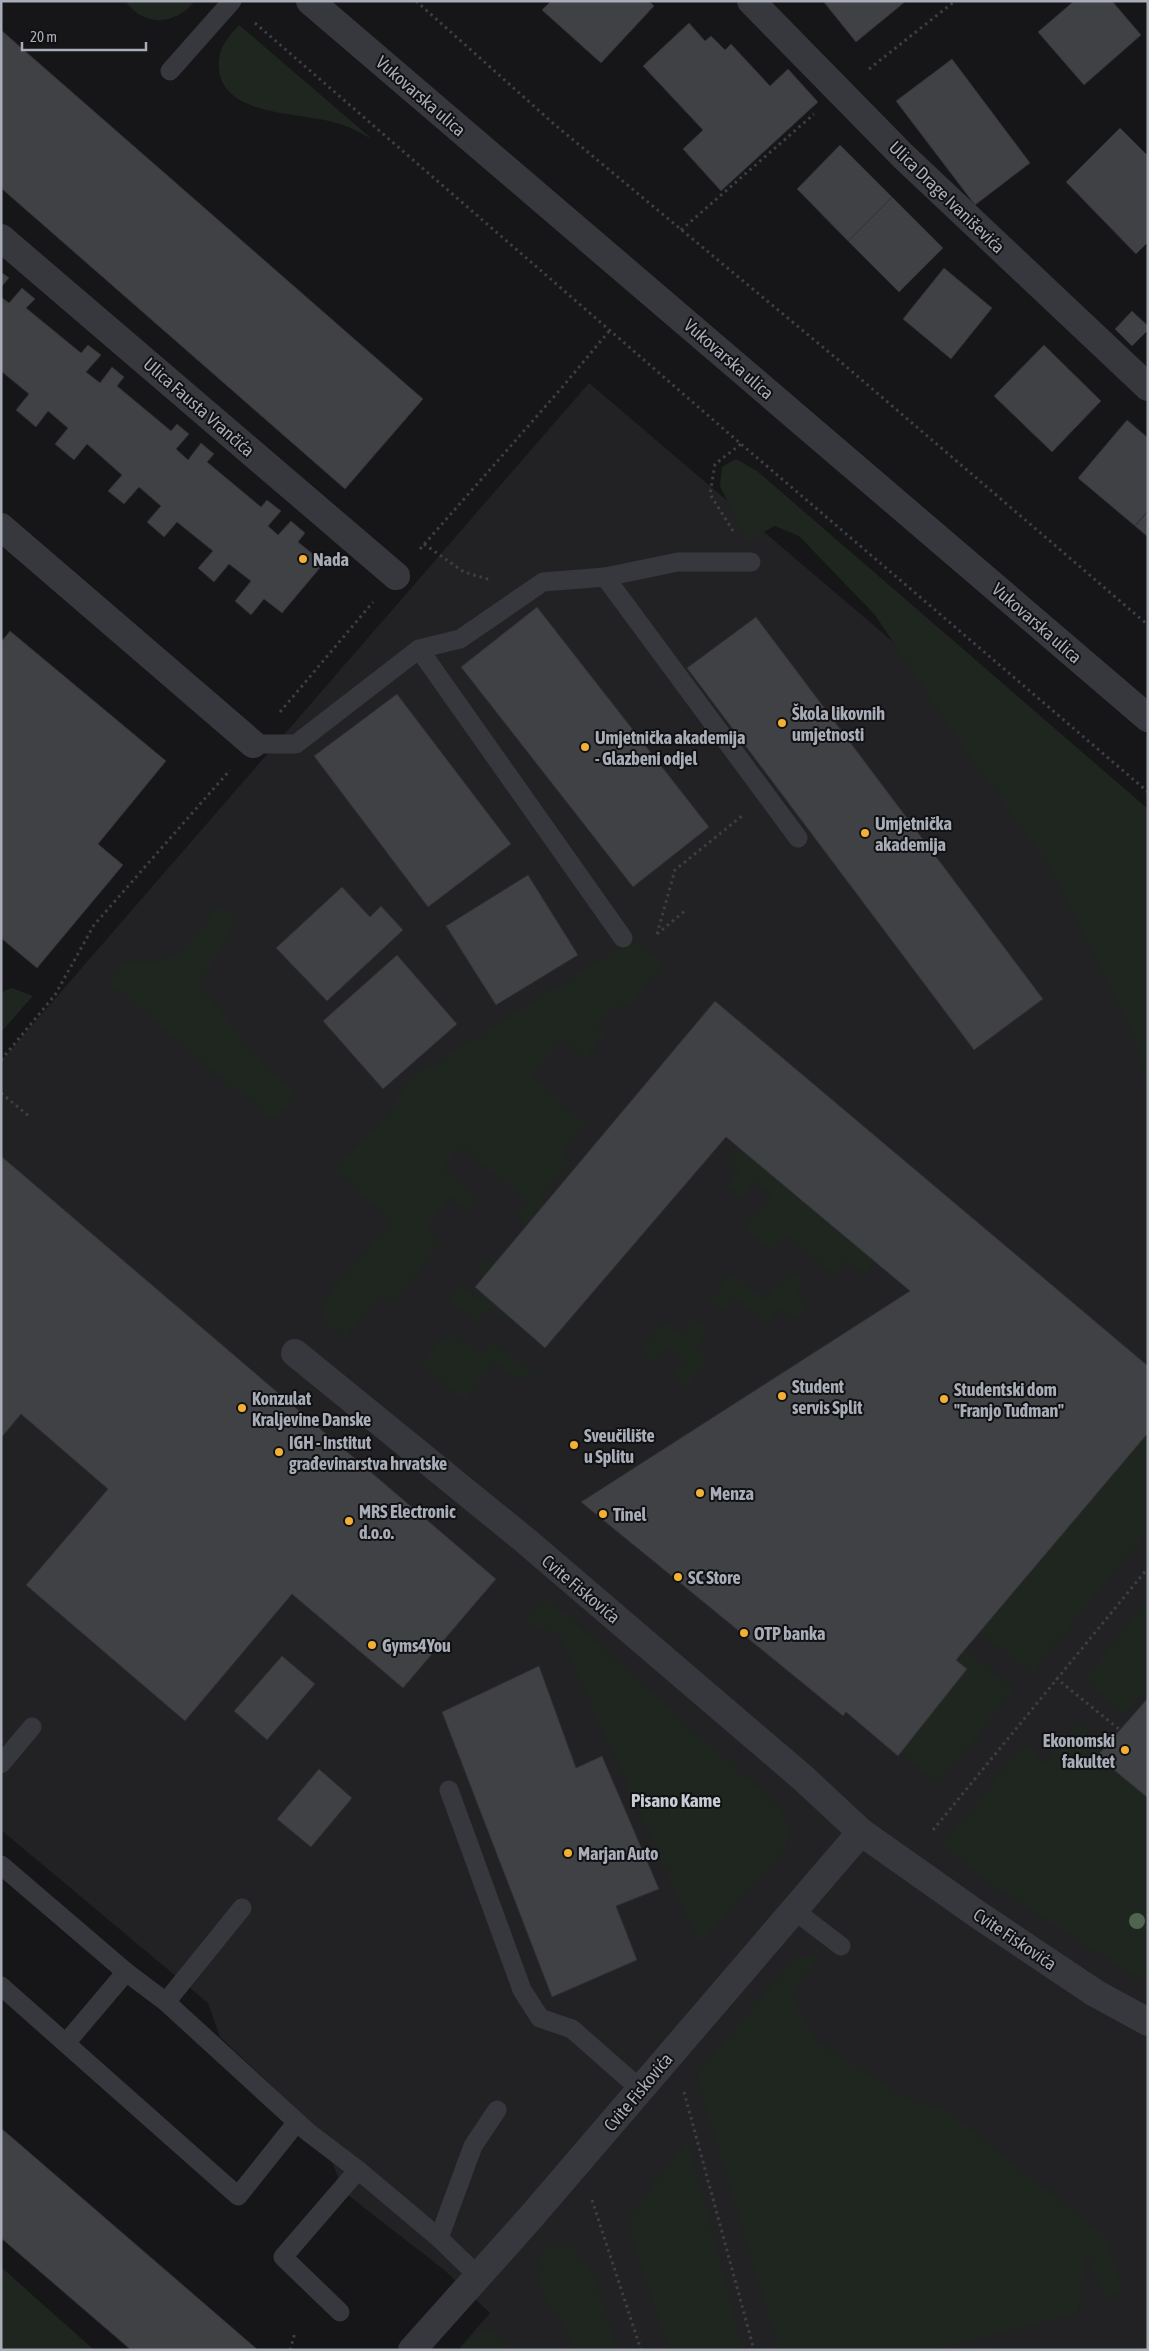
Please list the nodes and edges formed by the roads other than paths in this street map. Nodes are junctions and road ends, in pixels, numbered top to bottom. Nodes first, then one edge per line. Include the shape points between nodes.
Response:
1 (310, 1) edge
2 (751, 1) edge
3 (231, 2) edge
4 (170, 71) dead end
5 (1, 238) edge
6 (1148, 387) edge
7 (1, 527) edge
8 (751, 562) road end
9 (396, 576) road end
10 (605, 577) junction
11 (420, 649) junction
12 (1148, 718) edge
13 (253, 744) joint
14 (798, 838) dead end
15 (622, 938) dead end
16 (295, 1353) dead end
17 (32, 1727) dead end
18 (1, 1764) edge
19 (449, 1790) dead end
20 (861, 1832) junction
21 (1, 1865) edge
22 (242, 1908) dead end
23 (795, 1911) junction
24 (842, 1946) dead end
25 (126, 1972) junction
26 (1, 1986) edge
27 (166, 2002) junction
28 (1148, 2022) edge
29 (66, 2043) junction
30 (640, 2088) junction
31 (498, 2110) dead end
32 (297, 2122) junction
33 (358, 2170) junction
34 (439, 2238) junction
35 (478, 2276) junction
36 (340, 2312) dead end
37 (412, 2350) edge

1 - 12 street, Vukovarska ulica
2 - 6 street, Ulica Drage Ivaniševića via 903,156
3 - 4 lane
5 - 9 street, Ulica Fausta Vrančića
7 - 13 street
8 - 10 lane via 678,562
10 - 11 lane via 543,582 460,639
10 - 14 lane
11 - 13 lane via 296,744
11 - 15 lane
16 - 20 street, Cvite Fiskovića via 526,1541 804,1778
17 - 18 lane
19 - 30 lane via 522,1990 540,2018 572,2029
20 - 23 street, Cvite Fiskovića
20 - 28 street, Cvite Fiskovića via 1095,1993
21 - 25 lane
22 - 27 lane
23 - 24 lane
23 - 30 street, Cvite Fiskovića
25 - 27 lane
25 - 29 lane
26 - 29 lane
27 - 32 lane
29 - 32 lane via 238,2196
30 - 35 street, Cvite Fiskovića
31 - 34 lane via 474,2146
32 - 33 lane
33 - 34 lane
33 - 36 lane via 283,2257
34 - 35 lane
35 - 37 street, Cvite Fiskovića

